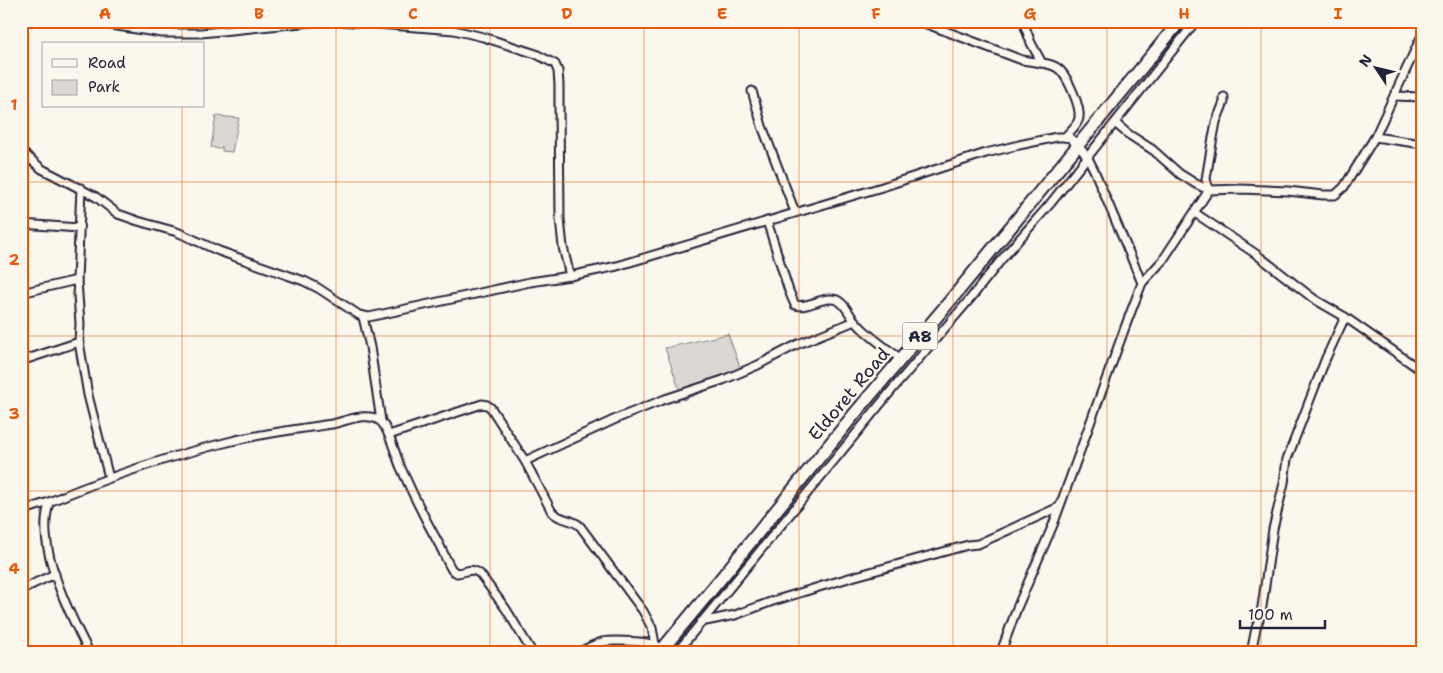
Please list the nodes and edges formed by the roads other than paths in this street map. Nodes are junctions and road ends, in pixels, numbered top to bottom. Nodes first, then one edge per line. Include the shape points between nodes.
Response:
1 (85, 21) edge
2 (322, 21) edge
3 (340, 21) edge
4 (919, 21) edge
5 (1023, 21) edge
6 (1180, 21) edge
7 (1196, 21) edge
8 (1422, 34) edge
9 (1042, 63) junction
10 (752, 91) dead end
11 (1224, 96) dead end
12 (1394, 96) junction
13 (1422, 96) edge
14 (1115, 123) junction
15 (1065, 137) junction
16 (1375, 137) junction
17 (1422, 144) edge
18 (1078, 145) junction
19 (21, 151) edge
20 (1088, 158) junction
21 (80, 188) junction
22 (1209, 190) junction
23 (795, 212) junction
24 (1195, 213) junction
25 (767, 220) junction
26 (21, 224) edge
27 (79, 228) junction
28 (570, 276) junction
29 (76, 280) junction
30 (1142, 283) junction
31 (21, 293) edge
32 (363, 317) junction
33 (1345, 317) junction
34 (855, 321) junction
35 (79, 342) junction
36 (901, 359) junction
37 (21, 361) edge
38 (1422, 371) edge
39 (381, 421) junction
40 (389, 435) junction
41 (525, 462) junction
42 (109, 478) junction
43 (49, 502) junction
44 (1059, 507) junction
45 (21, 511) edge
46 (55, 574) junction
47 (21, 591) edge
48 (701, 622) junction
49 (659, 648) edge
50 (89, 652) edge
51 (532, 652) edge
52 (580, 652) edge
53 (676, 652) edge
54 (1001, 652) edge
55 (1250, 652) edge

1 - 2 street via 182,33
3 - 28 street via 454,30 483,36 555,64 560,85 560,219
4 - 9 street via 1022,60
5 - 9 street
6 - 18 highway, Eldoret Road / A8
7 - 14 street
8 - 12 street
9 - 15 street via 1060,70 1075,98 1079,120
10 - 23 street
11 - 22 street via 1206,179
12 - 13 street
12 - 16 street
14 - 20 street
14 - 22 street via 1180,174
15 - 18 street
15 - 23 street via 986,153
16 - 17 street
16 - 22 street via 1344,187 1335,195
18 - 20 street
18 - 36 highway, Eldoret Road / A8
19 - 21 street via 42,169
20 - 30 street
20 - 48 street
21 - 27 street
21 - 32 street via 118,214 178,232 219,251 304,281
22 - 24 street
23 - 25 street
24 - 30 street via 1163,260
24 - 33 street
25 - 28 street via 657,255
25 - 34 street via 795,305 836,300 844,305
26 - 27 street
27 - 29 street
28 - 32 street
29 - 31 street
29 - 35 street
30 - 44 street
32 - 39 street
33 - 38 street
33 - 55 street via 1287,459 1261,614
34 - 36 street
34 - 41 street via 798,344 758,365 618,418
35 - 37 street
35 - 42 street via 88,395
36 - 49 highway, Eldoret Road / A8 via 723,576
39 - 40 street
39 - 42 street via 365,417 248,438
40 - 41 street via 482,404 494,413
40 - 51 street via 412,492 452,570 457,573 476,570 480,574
41 - 49 street via 556,517 580,526 629,591 652,628
42 - 43 street
43 - 45 street
43 - 46 street via 46,536
44 - 48 street via 978,544
44 - 54 street
46 - 47 street
46 - 50 street
48 - 53 street
49 - 52 street via 641,642 603,642

